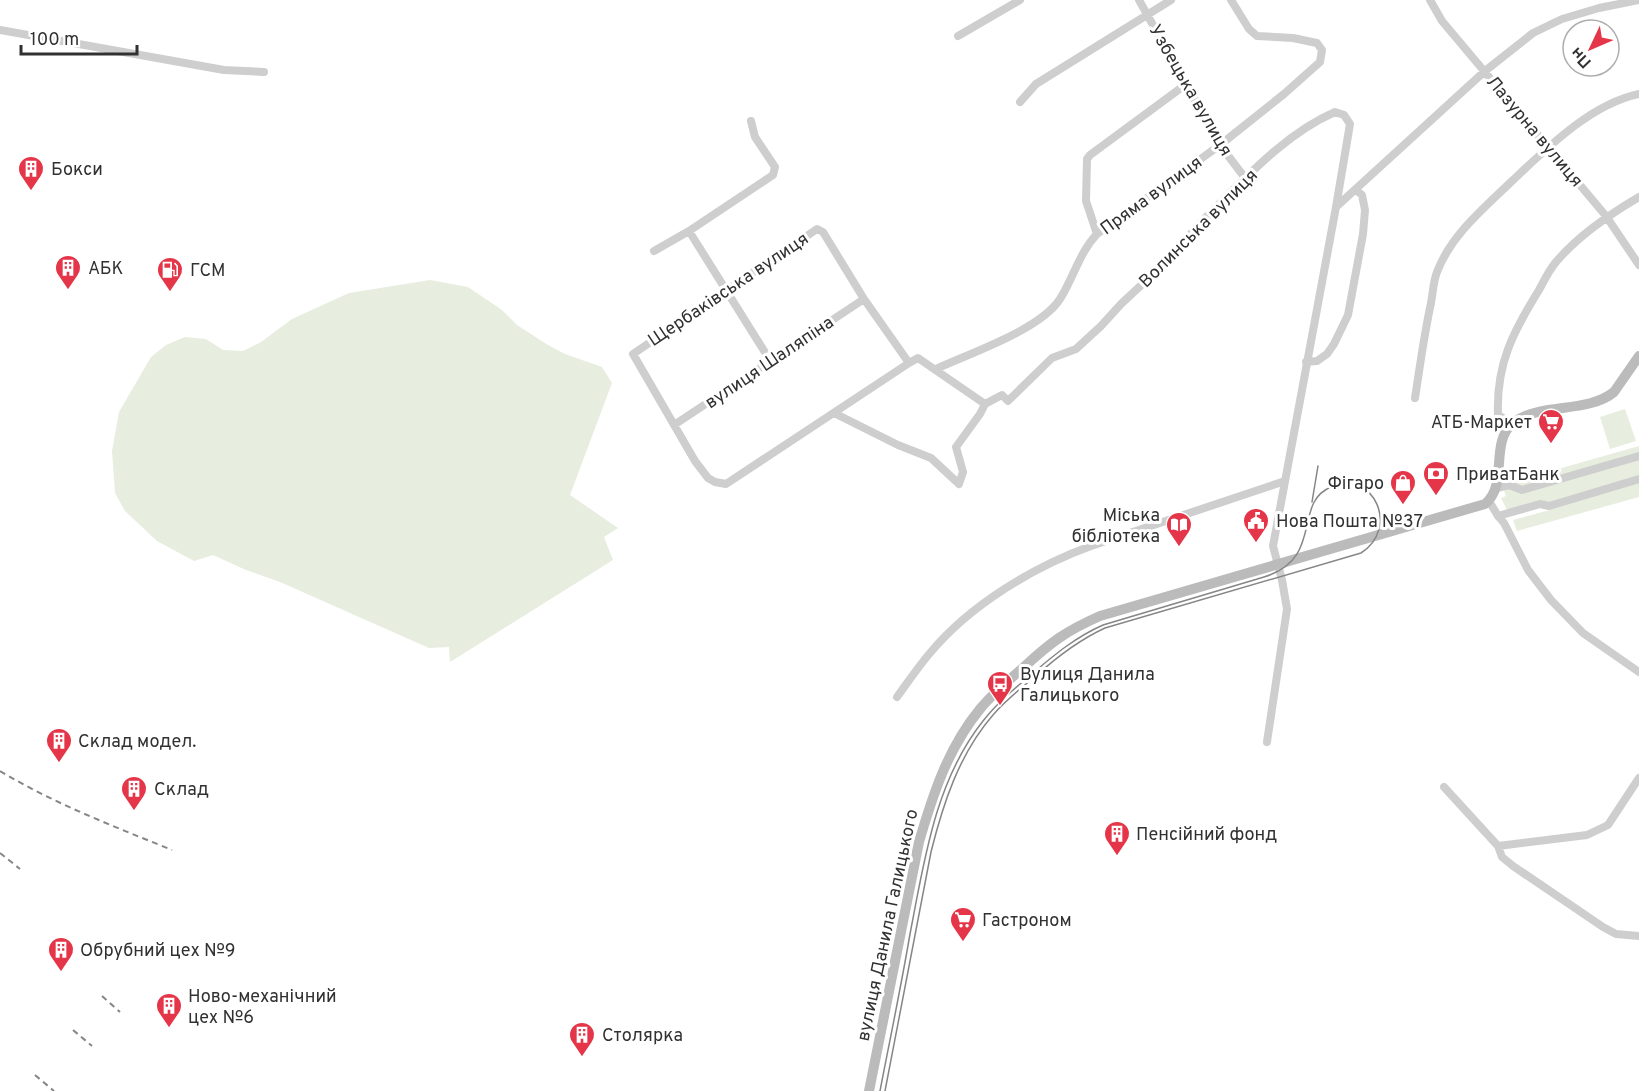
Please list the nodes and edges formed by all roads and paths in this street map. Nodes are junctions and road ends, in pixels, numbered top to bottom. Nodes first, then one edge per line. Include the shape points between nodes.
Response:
1 (1020, 0) edge
2 (1139, 0) edge
3 (1171, 0) edge
4 (1231, 0) edge
5 (1430, 0) edge
6 (1639, 0) edge
7 (1148, 15) junction
8 (0, 30) edge
9 (958, 36) dead end
10 (1485, 71) junction
11 (264, 72) dead end
12 (1185, 85) junction
13 (1639, 94) edge
14 (1020, 102) dead end
15 (751, 121) dead end
16 (1220, 144) junction
17 (1548, 147) junction
18 (1245, 178) junction
19 (1356, 190) junction
20 (1639, 197) edge
21 (1336, 207) junction
22 (1606, 216) junction
23 (689, 231) junction
24 (1097, 234) junction
25 (654, 251) dead end
26 (1639, 265) edge
27 (727, 292) junction
28 (864, 299) junction
29 (1639, 356) edge
30 (771, 362) junction
31 (1306, 362) junction
32 (909, 363) junction
33 (936, 369) junction
34 (1415, 398) dead end
35 (985, 404) junction
36 (834, 413) junction
37 (1513, 424) junction
38 (674, 425) junction
39 (1639, 456) edge
40 (1639, 479) edge
41 (1285, 481) junction
42 (1497, 488) junction
43 (1489, 501) junction
44 (1498, 516) junction
45 (1278, 564) junction
46 (1639, 672) edge
47 (897, 697) dead end
48 (1267, 742) dead end
49 (1639, 778) edge
50 (1444, 787) dead end
51 (1498, 846) junction
52 (1639, 936) edge
53 (869, 1091) edge

1 - 9 street
2 - 7 street, Узбецька вулиця
3 - 7 street
4 - 16 street, Пряма вулиця via 1248,29 1257,36 1317,43 1323,50 1320,62
5 - 10 street, Лазурна вулиця via 1442,21
6 - 10 street via 1562,18 1533,33
7 - 12 street, Узбецька вулиця
7 - 14 street via 1036,84
8 - 11 street via 224,70
10 - 17 street, Лазурна вулиця
10 - 19 street
12 - 16 street, Узбецька вулиця
12 - 24 street via 1087,159 1086,201
13 - 17 street via 1586,118
15 - 23 street via 755,136 775,167 773,175
16 - 18 street, Узбецька вулиця
16 - 24 street, Пряма вулиця
17 - 22 street, Лазурна вулиця
17 - 34 street via 1474,217 1448,250 1436,273
18 - 21 street, Волинська вулиця via 1295,136 1335,112 1344,115 1350,124
18 - 35 street, Волинська вулиця via 1181,248 1076,349 1052,358 1008,401 1002,395
19 - 21 street
19 - 31 street via 1362,195 1365,210 1348,315 1327,354
20 - 22 street
21 - 31 street, Волинська вулиця
22 - 26 street, Лазурна вулиця
22 - 37 street via 1555,263 1508,347 1497,389 1498,415
23 - 25 street
23 - 27 street
24 - 33 street, Пряма вулиця via 1083,250 1060,299 1045,316
27 - 28 street, Щербаківська вулиця via 817,229 824,232
27 - 30 street
27 - 38 street, Щербаківська вулиця via 633,354
28 - 30 street, вулиця Шаляпіна
28 - 32 street
29 - 37 street via 1608,396 1525,417
30 - 38 street, вулиця Шаляпіна
31 - 41 street, Волинська вулиця
32 - 33 street via 918,358
32 - 36 street
33 - 35 street
35 - 36 street via 956,447 963,472 959,484 931,458
36 - 38 street via 726,484 708,478
37 - 42 street via 1501,448
39 - 42 street via 1522,490 1509,485
40 - 44 street via 1549,506 1539,504
41 - 45 street, Волинська вулиця via 1273,546
41 - 47 street via 1060,557 961,621
42 - 43 street
43 - 44 street
43 - 45 street, вулиця Данила Галицького
44 - 46 street via 1528,570 1551,600 1584,633
45 - 48 street, Волинська вулиця via 1287,609
45 - 53 street, вулиця Данила Галицького via 1122,608 1073,627 1054,639 982,707 964,730 949,757 919,842
49 - 51 street via 1608,825 1587,835
50 - 51 street
51 - 52 street via 1502,857 1513,866 1603,927 1616,934

